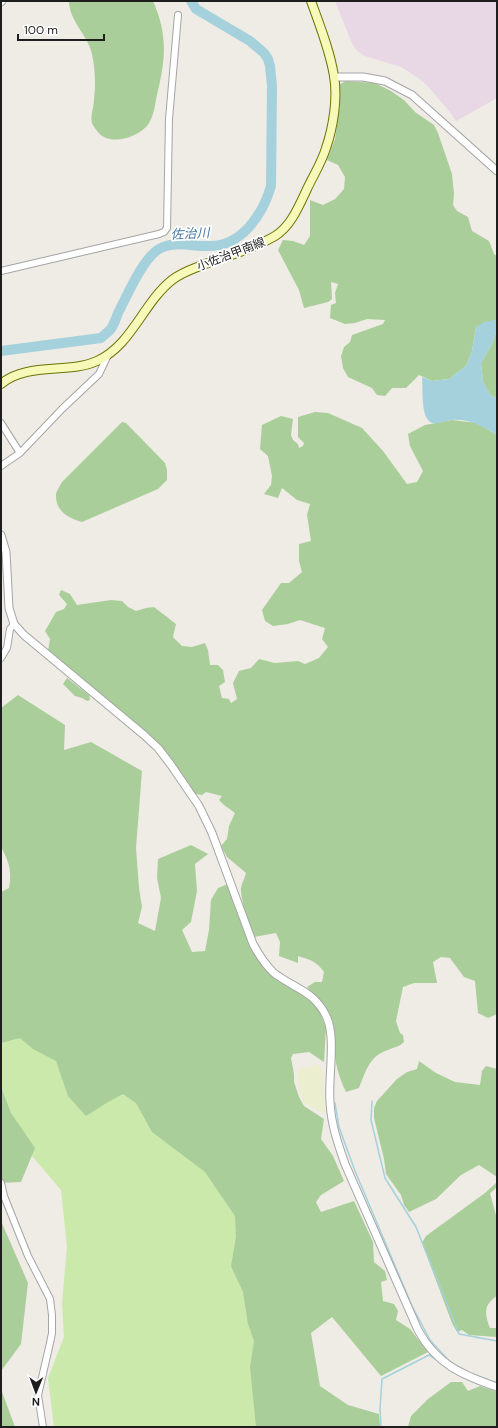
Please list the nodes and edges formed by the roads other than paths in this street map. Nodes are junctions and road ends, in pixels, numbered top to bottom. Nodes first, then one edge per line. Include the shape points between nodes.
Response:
1 (312, 1) edge
2 (178, 15) dead end
3 (334, 78) junction
4 (497, 170) edge
5 (1, 272) edge
6 (108, 355) junction
7 (1, 384) edge
8 (1, 423) edge
9 (20, 453) junction
10 (1, 466) edge
11 (1, 535) edge
12 (14, 624) junction
13 (1, 658) edge
14 (1, 1183) edge
15 (497, 1387) edge
16 (44, 1427) edge

1 - 3 main road, 小佐治甲南線
2 - 5 street via 169,119 164,232
3 - 4 street via 363,77 385,81 412,95
3 - 6 main road, 小佐治甲南線 via 334,108 326,149 293,216 284,228 260,244 184,272 172,280
6 - 7 main road, 小佐治甲南線 via 96,362 78,366 22,374
6 - 9 street via 99,374
8 - 9 street
9 - 10 street
11 - 12 street via 6,552 9,608
12 - 13 street via 10,629 7,648
12 - 15 street via 34,644 158,748 198,806 219,849 259,955 273,972 304,990 314,999 327,1018 330,1032 330,1102 335,1136 423,1340 446,1365 473,1379
14 - 16 street via 28,1256 50,1299 52,1310 52,1333 38,1395

